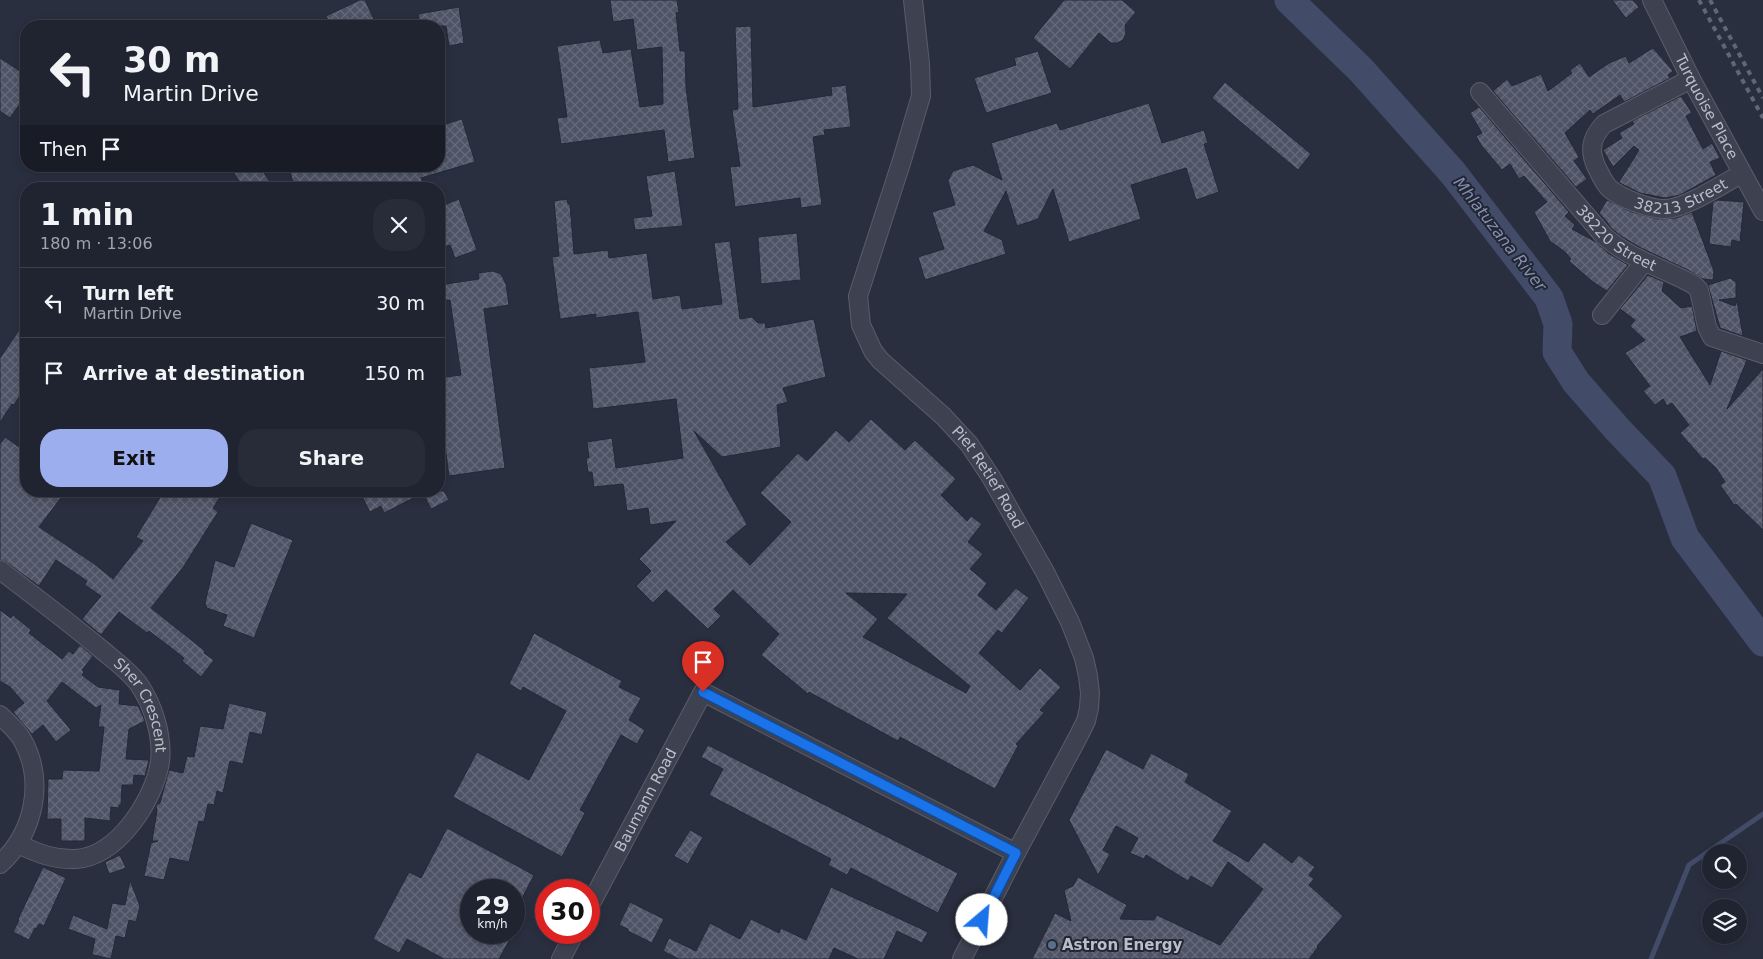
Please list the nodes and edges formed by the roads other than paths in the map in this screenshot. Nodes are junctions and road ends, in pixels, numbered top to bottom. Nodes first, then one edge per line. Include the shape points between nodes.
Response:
1 (913, 0) edge
2 (1652, 0) edge
3 (1691, 79) junction
4 (1480, 92) dead end
5 (1742, 174) junction
6 (1763, 211) edge
7 (1644, 262) junction
8 (1602, 316) dead end
9 (1763, 354) edge
10 (0, 570) edge
11 (0, 715) edge
12 (18, 844) junction
13 (1016, 853) junction
14 (0, 864) edge
15 (600, 886) edge
16 (569, 944) edge
17 (562, 959) edge
18 (962, 959) edge

1 - 13 street, Piet Retief Road via 921,96 858,296 861,326 880,360 963,437 991,477 1070,622 1084,658 1089,684 1086,721
2 - 3 street, Turquoise Place
3 - 5 street, Turquoise Place
3 - 5 street, 38213 Street via 1604,124 1592,144 1593,162 1608,187 1614,191 1644,205 1666,210
4 - 7 street, 38220 Street via 1604,236 1614,246
5 - 6 street, Turquoise Place
7 - 8 street
7 - 9 street, 38220 Street via 1699,290 1712,337
10 - 12 street, Sher Crescent via 80,631 138,683 150,705 160,741 160,762 144,806 111,844 96,854 77,859 49,857
11 - 12 street via 22,740 34,775 31,815
12 - 14 street
13 - 15 street, Baumann Road via 703,692
13 - 18 street, Piet Retief Road
16 - 17 street

